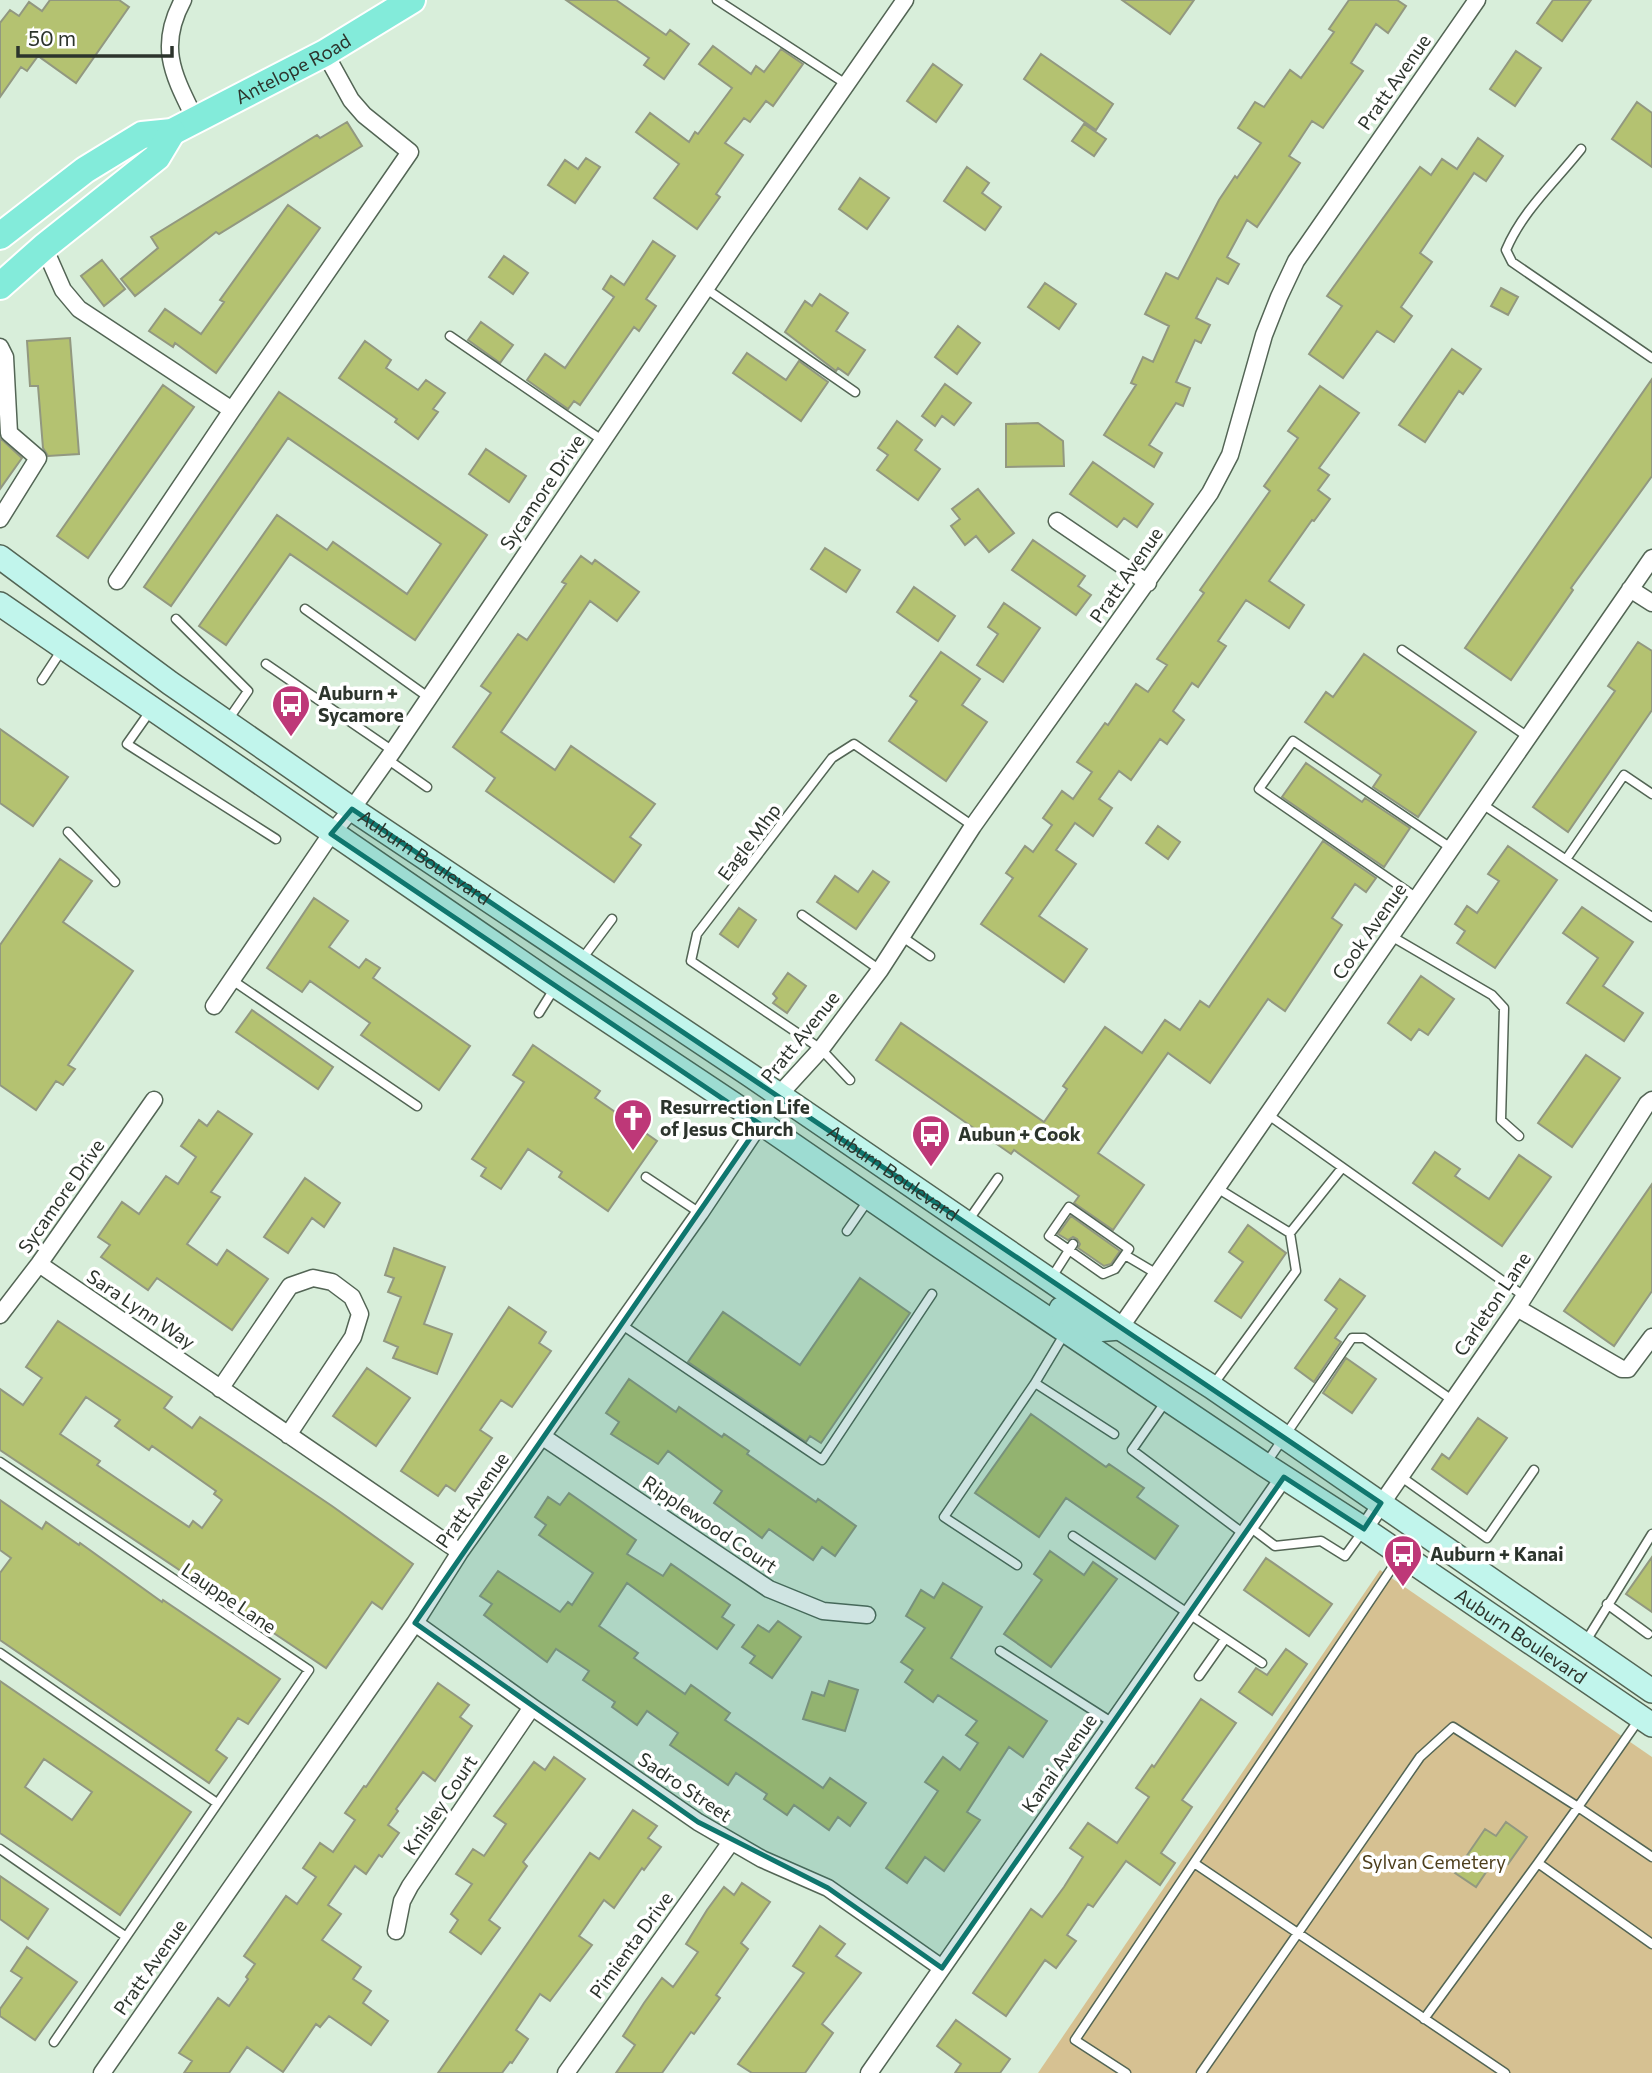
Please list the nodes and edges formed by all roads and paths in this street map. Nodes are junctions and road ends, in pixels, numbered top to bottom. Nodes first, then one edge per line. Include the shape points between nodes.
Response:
1 (183, 0) edge
2 (412, 0) edge
3 (717, 0) edge
4 (905, 0) edge
5 (1477, 0) edge
6 (325, 53) junction
7 (846, 84) junction
8 (184, 127) junction
9 (1581, 149) dead end
10 (0, 236) edge
11 (44, 247) junction
12 (0, 286) edge
13 (705, 288) junction
14 (450, 336) dead end
15 (0, 347) edge
16 (1652, 358) edge
17 (855, 392) dead end
18 (232, 410) junction
19 (5, 431) edge
20 (602, 440) junction
21 (2, 512) edge
22 (1058, 521) dead end
23 (0, 557) edge
24 (1652, 558) edge
25 (117, 581) dead end
26 (1148, 583) junction
27 (1630, 589) junction
28 (1652, 603) edge
29 (0, 604) edge
30 (305, 609) dead end
31 (176, 619) dead end
32 (63, 648) junction
33 (1402, 650) dead end
34 (266, 664) dead end
35 (42, 680) dead end
36 (428, 697) junction
37 (151, 710) junction
38 (227, 722) junction
39 (1528, 737) junction
40 (390, 755) junction
41 (427, 788) dead end
42 (1652, 794) edge
43 (1482, 804) junction
44 (352, 809) junction
45 (973, 826) junction
46 (68, 832) dead end
47 (331, 834) junction
48 (276, 839) dead end
49 (1451, 848) junction
50 (1567, 858) junction
51 (115, 882) dead end
52 (1417, 898) junction
53 (802, 915) dead end
54 (1652, 917) edge
55 (612, 919) dead end
56 (901, 936) junction
57 (1391, 936) junction
58 (930, 956) dead end
59 (580, 962) junction
60 (880, 971) junction
61 (232, 981) junction
62 (556, 986) junction
63 (214, 1006) dead end
64 (539, 1013) dead end
65 (821, 1049) junction
66 (850, 1080) dead end
67 (778, 1096) junction
68 (154, 1100) dead end
69 (1652, 1100) edge
70 (417, 1106) dead end
71 (1267, 1114) junction
72 (760, 1124) junction
73 (1519, 1136) dead end
74 (1342, 1168) junction
75 (646, 1177) dead end
76 (998, 1178) dead end
77 (1217, 1188) junction
78 (870, 1198) junction
79 (700, 1213) junction
80 (967, 1224) junction
81 (847, 1231) dead end
82 (1290, 1233) junction
83 (941, 1247) junction
84 (1071, 1247) junction
85 (1125, 1255) junction
86 (39, 1264) junction
87 (1157, 1274) junction
88 (1050, 1280) junction
89 (932, 1294) dead end
90 (1520, 1302) junction
91 (0, 1315) edge
92 (622, 1325) junction
93 (1120, 1328) junction
94 (1067, 1331) junction
95 (1652, 1337) edge
96 (1035, 1383) junction
97 (1212, 1387) junction
98 (220, 1389) junction
99 (1167, 1398) junction
100 (1452, 1400) junction
101 (1114, 1434) dead end
102 (288, 1435) junction
103 (543, 1437) junction
104 (1284, 1438) junction
105 (2, 1467) edge
106 (1534, 1470) dead end
107 (1275, 1471) junction
108 (1400, 1476) junction
109 (1381, 1503) junction
110 (1364, 1528) junction
111 (1247, 1530) junction
112 (1652, 1534) edge
113 (1073, 1536) dead end
114 (460, 1552) junction
115 (1402, 1554) junction
116 (1017, 1565) dead end
117 (1607, 1604) junction
118 (1187, 1613) junction
119 (867, 1615) dead end
120 (415, 1623) junction
121 (1648, 1634) dead end
122 (1225, 1639) junction
123 (1585, 1643) junction
124 (1000, 1651) dead end
125 (0, 1653) edge
126 (1262, 1663) dead end
127 (1199, 1676) dead end
128 (1652, 1691) edge
129 (531, 1707) junction
130 (1648, 1721) edge
131 (1113, 1723) junction
132 (217, 1803) junction
133 (1578, 1807) junction
134 (731, 1842) junction
135 (0, 1849) edge
136 (1652, 1857) edge
137 (1194, 1863) junction
138 (1538, 1863) junction
139 (396, 1931) dead end
140 (1298, 1933) junction
141 (125, 1936) junction
142 (1652, 1944) edge
143 (942, 1968) junction
144 (1424, 2019) junction
145 (54, 2042) dead end
146 (102, 2073) edge
147 (566, 2073) edge
148 (869, 2073) edge
149 (1126, 2073) edge
150 (1201, 2073) edge
151 (1505, 2073) edge

1 - 8 street via 170,35 170,63
2 - 6 main road, Antelope Road
3 - 7 lane
4 - 7 street, Sycamore Drive
5 - 26 street, Pratt Avenue via 1296,261 1264,335 1230,455 1210,493
6 - 8 main road, Antelope Road
6 - 18 street via 351,100 410,152
7 - 13 street, Sycamore Drive
8 - 10 main road, Antelope Road via 142,135 85,170
8 - 11 main road, Antelope Road via 157,157
9 - 16 lane via 1540,194 1506,250 1512,262
11 - 12 main road, Antelope Road
11 - 18 street via 63,290 79,309
13 - 17 lane
13 - 20 street, Sycamore Drive
14 - 20 lane
15 - 19 street via 5,357
18 - 25 street
19 - 21 street via 38,458
20 - 36 street, Sycamore Drive
22 - 26 street
23 - 38 main road, Auburn Boulevard
24 - 27 street, Cook Avenue
26 - 45 street, Pratt Avenue
27 - 28 street
27 - 39 street, Cook Avenue
29 - 32 main road, Auburn Boulevard
30 - 36 lane
31 - 38 lane via 248,691
32 - 35 lane
32 - 37 main road, Auburn Boulevard
33 - 39 lane
34 - 40 lane
36 - 40 street, Sycamore Drive
37 - 47 main road, Auburn Boulevard
37 - 48 lane via 127,744
38 - 44 main road, Auburn Boulevard
39 - 43 street, Cook Avenue
40 - 41 lane
40 - 44 street, Sycamore Drive
42 - 50 lane via 1624,775
43 - 49 street, Cook Avenue
43 - 50 lane
44 - 47 street, Sycamore Drive
44 - 59 main road, Auburn Boulevard
45 - 56 street, Pratt Avenue
45 - 65 lane, Eagle Mhp via 854,744 832,758 698,934 691,961
46 - 51 lane
47 - 61 street, Sycamore Drive
47 - 62 main road, Auburn Boulevard
49 - 52 street, Cook Avenue
49 - 52 lane via 1293,741 1259,789
50 - 54 lane
52 - 57 street, Cook Avenue
53 - 60 lane
55 - 59 lane
56 - 58 lane
56 - 60 street, Pratt Avenue
57 - 71 street, Cook Avenue
57 - 73 lane via 1492,995 1504,1008 1501,1120
59 - 67 main road, Auburn Boulevard
60 - 65 street, Pratt Avenue
61 - 63 street, Sycamore Drive
61 - 70 lane
62 - 64 lane
62 - 72 main road, Auburn Boulevard
65 - 66 lane
65 - 67 street, Pratt Avenue
67 - 72 street, Pratt Avenue
67 - 80 main road, Auburn Boulevard
68 - 86 street, Sycamore Drive
69 - 90 street, Carleton Lane
71 - 74 lane
71 - 77 street, Cook Avenue
72 - 78 main road, Auburn Boulevard
72 - 79 street, Pratt Avenue
74 - 82 lane
74 - 90 lane
75 - 79 lane
76 - 80 lane
77 - 82 lane
77 - 87 street, Cook Avenue
78 - 81 lane
78 - 83 main road, Auburn Boulevard
79 - 92 street, Pratt Avenue
80 - 88 main road, Auburn Boulevard
82 - 97 lane via 1296,1271
83 - 93 main road via 1002,1269 1095,1330
83 - 94 main road, Auburn Boulevard
84 - 85 lane via 1103,1274 1115,1269
84 - 85 lane via 1049,1236 1069,1207 1129,1250
84 - 88 lane
85 - 87 lane
86 - 91 street, Sycamore Drive
86 - 98 street, Sara Lynn Way
87 - 93 street, Cook Avenue
88 - 93 main road, Auburn Boulevard
89 - 92 lane via 822,1460
90 - 95 street via 1622,1369 1634,1364
90 - 100 street, Carleton Lane
92 - 103 street, Pratt Avenue
93 - 97 main road, Auburn Boulevard
94 - 96 lane
94 - 99 main road, Auburn Boulevard
96 - 101 lane
96 - 116 lane via 944,1517
97 - 104 main road, Auburn Boulevard
98 - 102 street, Sara Lynn Way
98 - 102 street via 290,1286 313,1278 332,1282 352,1297 360,1314 353,1337
99 - 107 main road, Auburn Boulevard
99 - 111 lane via 1132,1450
100 - 104 lane via 1364,1338 1352,1338
100 - 108 street, Carleton Lane
102 - 114 street, Sara Lynn Way
103 - 114 street, Pratt Avenue
103 - 119 street, Ripplewood Court via 769,1589 823,1611
104 - 107 lane
104 - 109 main road, Auburn Boulevard
105 - 132 lane, Lauppe Lane via 309,1670
106 - 108 lane via 1487,1538
107 - 110 main road, Auburn Boulevard
107 - 111 street, Kanai Avenue
108 - 109 street, Carleton Lane
109 - 110 street, Carleton Lane
109 - 123 main road, Auburn Boulevard
110 - 111 lane via 1345,1556 1321,1541 1275,1546
110 - 115 main road, Auburn Boulevard
111 - 118 street, Kanai Avenue
112 - 117 lane
113 - 118 lane
114 - 120 street, Pratt Avenue
115 - 130 main road, Auburn Boulevard
115 - 137 lane
117 - 121 lane
117 - 123 lane
118 - 122 lane
118 - 131 street, Kanai Avenue
120 - 129 street, Sadro Street
120 - 146 street, Pratt Avenue
122 - 126 lane
122 - 127 lane
123 - 128 main road, Auburn Boulevard
123 - 130 main road
124 - 131 lane
125 - 132 lane
129 - 134 street, Sadro Street
129 - 139 street, Knisley Court via 410,1886
130 - 133 lane
131 - 143 street, Kanai Avenue
132 - 141 lane, Lauppe Lane
133 - 136 lane
133 - 138 lane
133 - 140 lane via 1453,1727 1420,1757
134 - 143 street, Sadro Street via 828,1888
134 - 147 street, Pimienta Drive
135 - 141 lane
137 - 140 lane
137 - 149 lane via 1075,2040
138 - 142 lane
138 - 144 lane
140 - 144 lane
140 - 150 lane
141 - 145 lane, Lauppe Lane
143 - 148 street, Kanai Avenue
144 - 151 lane

